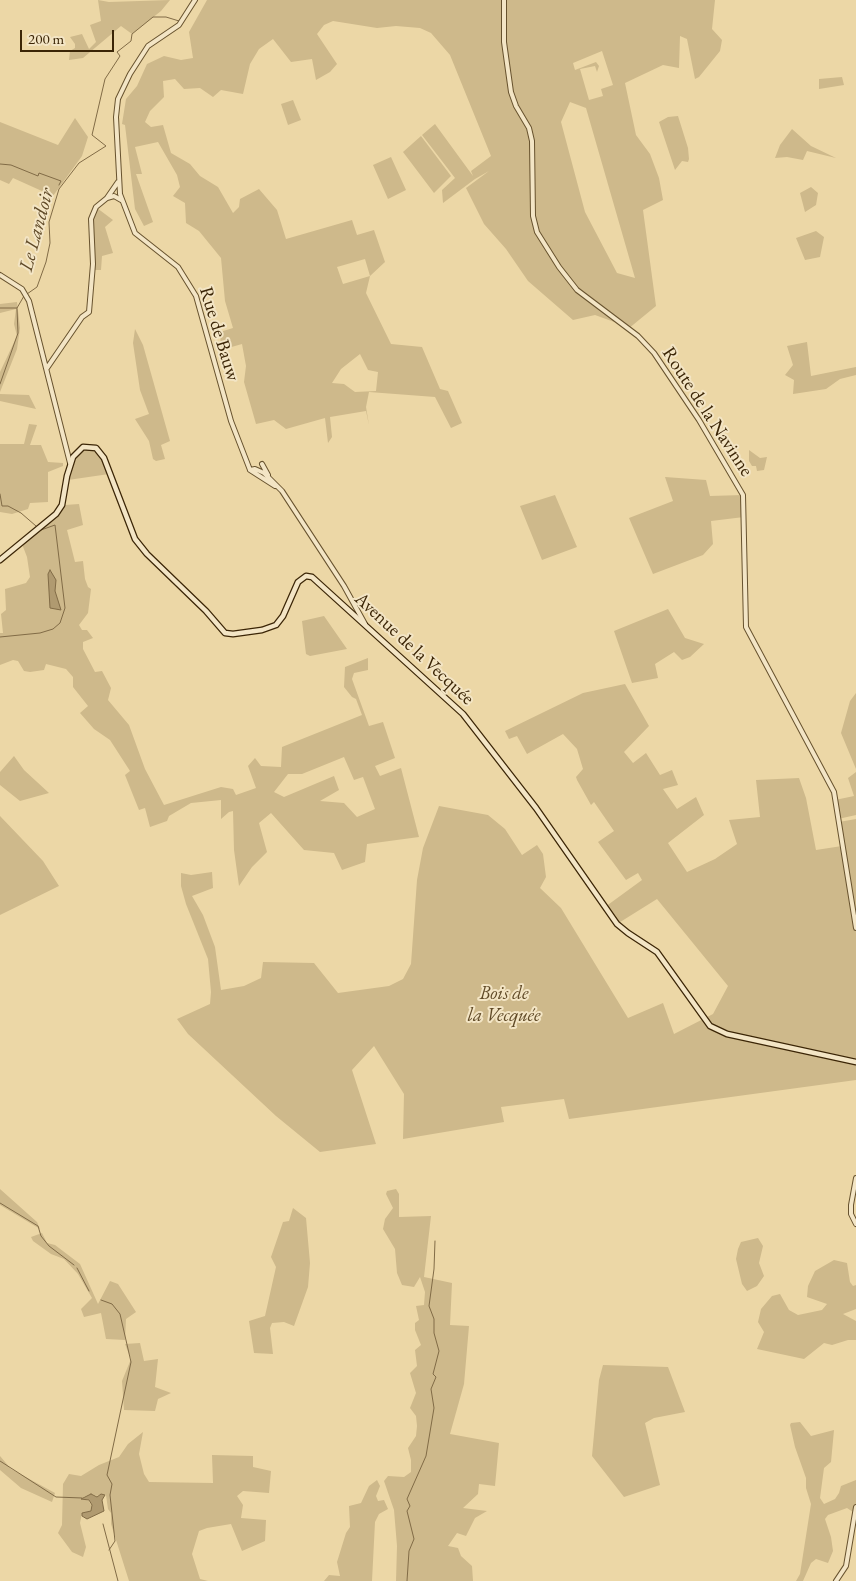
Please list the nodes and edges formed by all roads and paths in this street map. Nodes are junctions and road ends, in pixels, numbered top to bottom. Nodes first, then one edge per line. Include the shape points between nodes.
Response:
1 (195, 0) edge
2 (504, 0) edge
3 (116, 193) junction
4 (0, 275) edge
5 (47, 368) junction
6 (70, 464) junction
7 (262, 464) dead end
8 (250, 470) junction
9 (271, 479) junction
10 (282, 491) junction
11 (0, 560) edge
12 (365, 624) junction
13 (856, 928) edge
14 (856, 1062) edge
15 (856, 1178) edge
16 (856, 1224) edge
17 (856, 1507) edge
18 (836, 1581) edge

1 - 3 street via 180,25 148,46 123,86 116,117 119,152
2 - 13 street, Route de la Navinne via 504,42 511,92 532,141 533,216 537,232 577,290 638,336 654,353 734,476 743,496 746,627 834,792
3 - 5 street via 96,208 90,224 93,264 89,312 82,317
3 - 8 street, Rue de Bauw via 135,233 178,266 196,296 231,421
4 - 5 street via 26,294
5 - 6 street
6 - 11 main road via 62,505 56,514
6 - 12 main road, Avenue de la Vecquée via 83,447 92,446 100,450 136,539 225,632 233,634 276,625 284,616 298,582 306,576 319,582
7 - 9 street
8 - 9 street via 255,469
8 - 10 street
9 - 10 street
10 - 12 street
12 - 14 main road, Avenue de la Vecquée via 478,731 617,924 657,952 705,1020 718,1030
15 - 16 street via 851,1214
17 - 18 street via 846,1566

